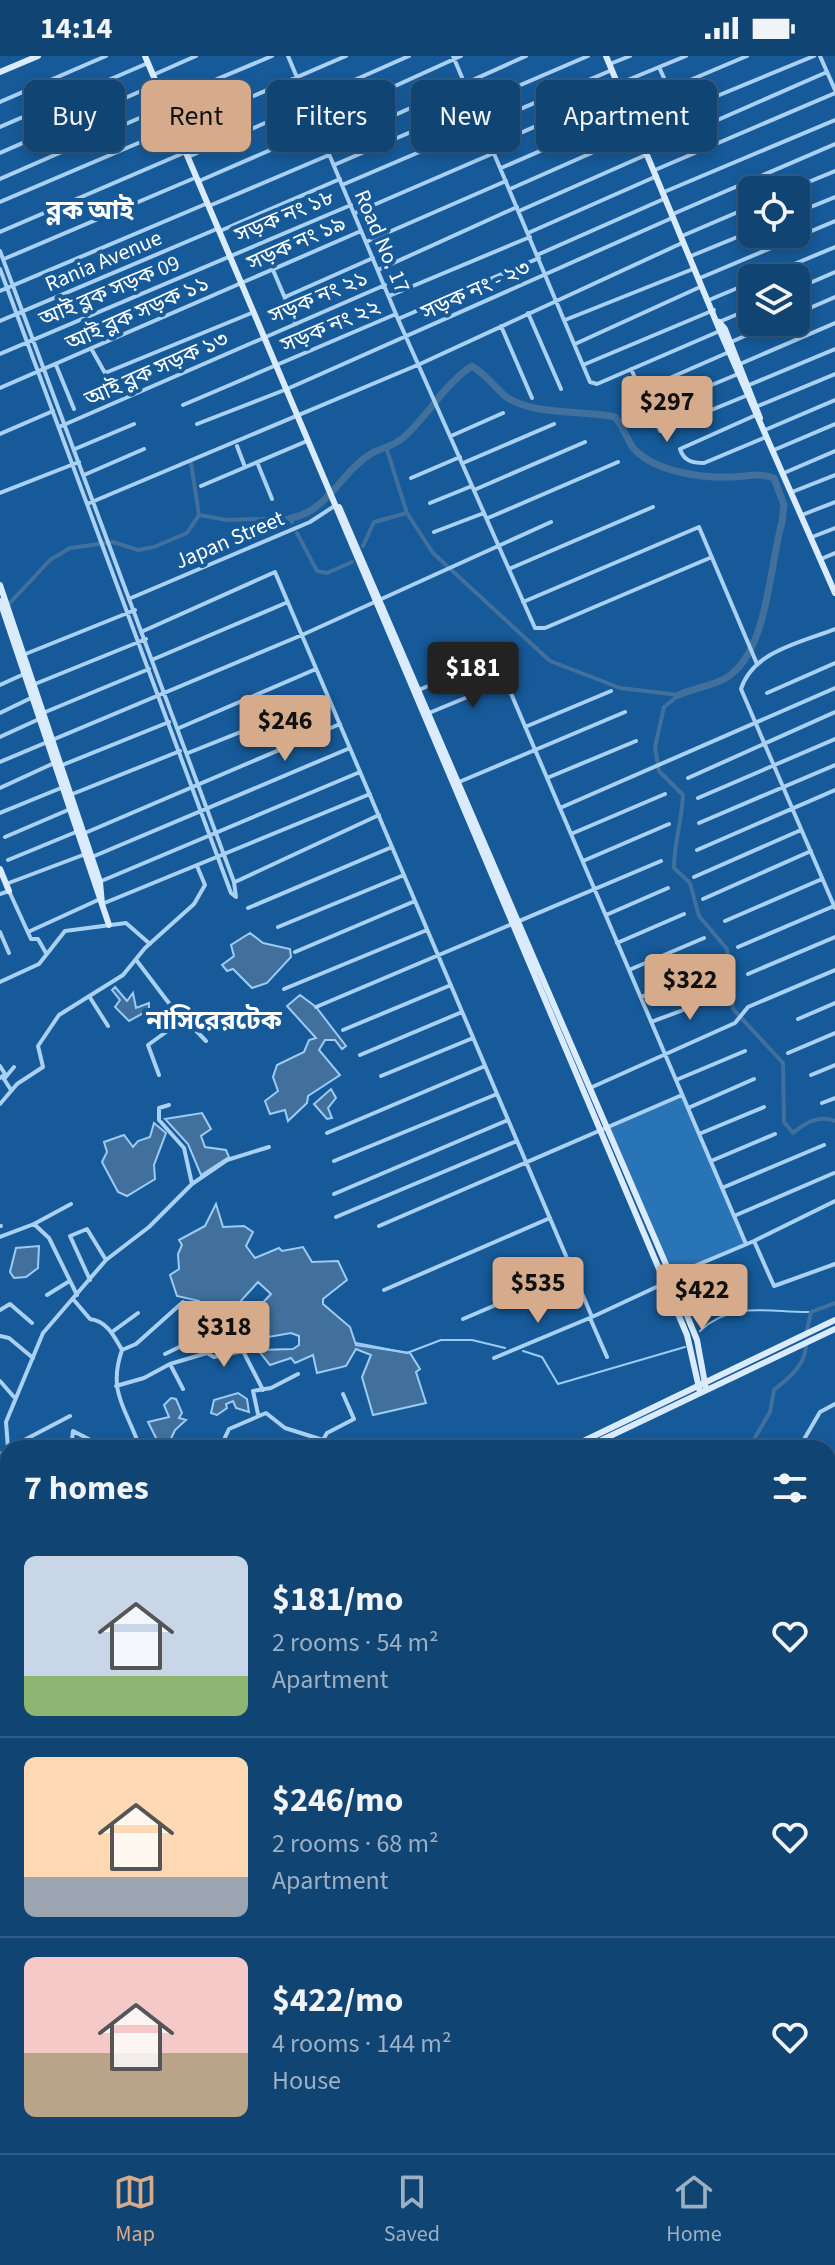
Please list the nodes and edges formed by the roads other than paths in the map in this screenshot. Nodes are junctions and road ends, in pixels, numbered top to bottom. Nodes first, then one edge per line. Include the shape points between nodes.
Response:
1 (38, 56) edge
2 (106, 56) edge
3 (196, 56) edge
4 (272, 56) edge
5 (288, 56) edge
6 (346, 56) edge
7 (409, 56) edge
8 (461, 56) edge
9 (526, 56) edge
10 (588, 56) edge
11 (606, 56) edge
12 (630, 56) edge
13 (686, 56) edge
14 (747, 56) edge
15 (814, 56) edge
16 (823, 57) edge
17 (454, 58) edge
18 (147, 60) edge
19 (611, 67) junction
20 (659, 67) junction
21 (0, 72) edge
22 (827, 72) junction
23 (153, 75) junction
24 (297, 78) junction
25 (155, 80) edge
26 (219, 80) edge
27 (357, 80) edge
28 (463, 80) edge
29 (469, 80) edge
30 (616, 80) edge
31 (632, 80) edge
32 (520, 84) edge
33 (395, 85) edge
34 (141, 91) edge
35 (835, 92) edge
36 (251, 97) edge
37 (717, 97) edge
38 (0, 102) edge
39 (520, 109) edge
40 (141, 115) edge
41 (267, 120) edge
42 (835, 120) edge
43 (717, 121) edge
44 (0, 127) edge
45 (411, 131) edge
46 (141, 143) edge
47 (835, 144) edge
48 (267, 150) edge
49 (329, 152) edge
50 (417, 152) edge
51 (538, 152) edge
52 (592, 152) edge
53 (647, 152) joint
54 (0, 153) edge
55 (494, 153) joint
56 (187, 154) junction
57 (330, 155) junction
58 (334, 165) junction
59 (501, 168) junction
60 (835, 171) edge
61 (656, 173) junction
62 (0, 179) edge
63 (198, 179) junction
64 (506, 181) junction
65 (810, 181) edge
66 (341, 182) junction
67 (510, 189) junction
68 (665, 195) junction
69 (835, 197) edge
70 (0, 202) edge
71 (209, 204) junction
72 (351, 205) junction
73 (810, 207) edge
74 (518, 209) junction
75 (355, 213) junction
76 (738, 213) edge
77 (674, 216) junction
78 (835, 221) edge
79 (219, 230) junction
80 (362, 231) junction
81 (0, 232) edge
82 (529, 235) junction
83 (738, 237) edge
84 (684, 239) junction
85 (366, 242) junction
86 (835, 247) edge
87 (0, 251) edge
88 (230, 255) junction
89 (538, 256) junction
90 (691, 256) junction
91 (373, 258) junction
92 (3, 260) junction
93 (794, 264) edge
94 (696, 268) junction
95 (0, 269) edge
96 (273, 270) junction
97 (378, 270) junction
98 (835, 272) edge
99 (546, 275) junction
100 (702, 282) junction
101 (242, 283) junction
102 (810, 283) edge
103 (385, 285) junction
104 (10, 287) junction
105 (738, 288) edge
106 (0, 291) edge
107 (389, 296) junction
108 (285, 297) junction
109 (835, 297) edge
110 (557, 300) junction
111 (709, 300) junction
112 (810, 308) edge
113 (714, 310) junction
114 (23, 311) junction
115 (254, 312) junction
116 (528, 313) junction
117 (17, 314) junction
118 (738, 314) edge
119 (397, 316) junction
120 (565, 320) junction
121 (0, 321) edge
122 (719, 322) junction
123 (835, 323) edge
124 (296, 324) junction
125 (501, 326) junction
126 (722, 330) junction
127 (745, 336) edge
128 (265, 337) junction
129 (407, 337) junction
130 (34, 340) junction
131 (27, 342) junction
132 (731, 342) junction
133 (575, 344) junction
134 (92, 349) junction
135 (835, 349) edge
136 (729, 352) junction
137 (0, 354) edge
138 (420, 364) junction
139 (740, 364) junction
140 (56, 365) junction
141 (277, 365) junction
142 (583, 365) junction
143 (631, 369) junction
144 (45, 370) junction
145 (38, 372) junction
146 (738, 374) junction
147 (835, 374) edge
148 (749, 385) junction
149 (0, 388) edge
150 (287, 389) junction
151 (561, 389) dead end
152 (640, 391) junction
153 (748, 395) junction
154 (532, 398) dead end
155 (835, 400) edge
156 (183, 405) dead end
157 (758, 406) junction
158 (74, 409) dead end
159 (53, 411) junction
160 (649, 411) junction
161 (503, 413) dead end
162 (298, 414) junction
163 (758, 416) junction
164 (65, 424) junction
165 (134, 424) dead end
166 (197, 424) dead end
167 (554, 424) dead end
168 (835, 424) edge
169 (59, 427) junction
170 (767, 433) junction
171 (0, 434) edge
172 (451, 436) junction
173 (309, 440) junction
174 (585, 442) dead end
175 (237, 446) dead end
176 (75, 449) junction
177 (144, 449) dead end
178 (774, 450) junction
179 (835, 451) edge
180 (462, 460) junction
181 (79, 462) junction
182 (257, 462) junction
183 (618, 462) dead end
184 (73, 465) junction
185 (245, 467) junction
186 (784, 473) junction
187 (84, 475) junction
188 (835, 475) edge
189 (411, 478) dead end
190 (201, 486) dead end
191 (473, 488) junction
192 (792, 492) junction
193 (0, 493) edge
194 (272, 499) dead end
195 (94, 501) junction
196 (335, 502) junction
197 (835, 502) edge
198 (430, 503) dead end
199 (87, 504) junction
200 (653, 507) dead end
201 (802, 515) junction
202 (485, 516) junction
203 (551, 522) dead end
204 (835, 528) edge
205 (434, 532) dead end
206 (812, 537) junction
207 (498, 546) junction
208 (835, 553) edge
209 (712, 557) junction
210 (821, 559) junction
211 (509, 569) junction
212 (833, 580) edge
213 (0, 586) edge
214 (835, 593) edge
215 (131, 598) junction
216 (2, 600) edge
217 (377, 600) junction
218 (288, 602) junction
219 (523, 602) junction
220 (135, 610) junction
221 (6, 611) junction
222 (128, 613) junction
223 (835, 629) edge
224 (143, 631) junction
225 (136, 634) junction
226 (302, 635) junction
227 (146, 639) junction
228 (139, 641) junction
229 (23, 655) junction
230 (154, 659) junction
231 (756, 662) junction
232 (835, 663) edge
233 (149, 669) junction
234 (316, 669) junction
235 (27, 673) junction
236 (506, 681) junction
237 (0, 685) edge
238 (32, 685) junction
239 (835, 688) edge
240 (419, 690) junction
241 (166, 691) junction
242 (611, 691) dead end
243 (767, 693) dead end
244 (158, 694) junction
245 (328, 697) junction
246 (31, 698) junction
247 (625, 712) dead end
248 (835, 712) edge
249 (0, 713) edge
250 (43, 713) junction
251 (429, 713) junction
252 (37, 720) junction
253 (169, 722) junction
254 (755, 723) junction
255 (340, 724) junction
256 (525, 727) junction
257 (179, 728) junction
258 (0, 737) edge
259 (835, 739) edge
260 (49, 740) junction
261 (636, 741) dead end
262 (764, 744) junction
263 (350, 748) junction
264 (535, 749) junction
265 (180, 751) junction
266 (188, 753) junction
267 (0, 762) edge
268 (835, 765) edge
269 (56, 766) junction
270 (774, 766) junction
271 (360, 772) junction
272 (547, 778) junction
273 (688, 778) dead end
274 (459, 782) junction
275 (200, 785) junction
276 (783, 787) junction
277 (0, 788) edge
278 (61, 788) junction
279 (193, 788) junction
280 (835, 790) edge
281 (370, 794) junction
282 (665, 794) dead end
283 (67, 796) junction
284 (698, 798) dead end
285 (560, 808) junction
286 (792, 808) junction
287 (68, 810) junction
288 (209, 810) junction
289 (0, 813) edge
290 (202, 813) junction
291 (379, 815) junction
292 (699, 823) dead end
293 (669, 824) dead end
294 (801, 830) junction
295 (79, 834) junction
296 (571, 834) junction
297 (214, 835) junction
298 (5, 837) dead end
299 (392, 847) junction
300 (697, 850) dead end
301 (811, 851) junction
302 (83, 855) junction
303 (92, 857) junction
304 (222, 857) junction
305 (8, 860) dead end
306 (583, 861) junction
307 (661, 861) dead end
308 (197, 866) junction
309 (0, 869) edge
310 (404, 875) junction
311 (694, 877) dead end
312 (822, 879) junction
313 (97, 883) junction
314 (8, 888) junction
315 (668, 888) dead end
316 (594, 889) junction
317 (0, 894) edge
318 (703, 899) dead end
319 (415, 901) junction
320 (100, 902) junction
321 (834, 904) edge
322 (248, 908) dead end
323 (684, 914) dead end
324 (606, 915) junction
325 (725, 921) dead end
326 (516, 924) junction
327 (109, 925) junction
328 (278, 927) dead end
329 (427, 930) junction
330 (0, 932) edge
331 (28, 932) junction
332 (835, 937) edge
333 (704, 938) dead end
334 (617, 943) junction
335 (150, 944) junction
336 (738, 947) dead end
337 (295, 952) dead end
338 (9, 953) dead end
339 (46, 953) junction
340 (439, 957) junction
341 (137, 961) junction
342 (709, 969) dead end
343 (629, 970) junction
344 (835, 970) edge
345 (748, 974) dead end
346 (0, 982) edge
347 (451, 985) junction
348 (284, 989) dead end
349 (89, 996) junction
350 (641, 997) junction
351 (718, 997) dead end
352 (835, 1003) edge
353 (316, 1007) dead end
354 (462, 1012) junction
355 (184, 1019) junction
356 (798, 1019) dead end
357 (651, 1022) junction
358 (108, 1026) dead end
359 (343, 1030) dead end
360 (835, 1033) edge
361 (473, 1038) junction
362 (206, 1041) dead end
363 (745, 1051) dead end
364 (788, 1053) dead end
365 (360, 1055) dead end
366 (665, 1055) junction
367 (835, 1065) edge
368 (0, 1066) edge
369 (485, 1066) junction
370 (14, 1067) dead end
371 (7, 1074) junction
372 (159, 1075) dead end
373 (811, 1075) dead end
374 (381, 1076) dead end
375 (0, 1078) edge
376 (754, 1079) dead end
377 (676, 1080) junction
378 (17, 1084) junction
379 (590, 1088) junction
380 (1, 1089) edge
381 (11, 1090) junction
382 (497, 1094) junction
383 (6, 1095) junction
384 (682, 1095) junction
385 (835, 1098) edge
386 (822, 1103) dead end
387 (0, 1104) edge
388 (169, 1105) dead end
389 (764, 1107) dead end
390 (688, 1108) junction
391 (508, 1120) junction
392 (603, 1128) junction
393 (327, 1133) dead end
394 (699, 1134) junction
395 (775, 1134) dead end
396 (517, 1141) junction
397 (824, 1145) dead end
398 (269, 1147) dead end
399 (334, 1161) dead end
400 (711, 1161) junction
401 (526, 1162) junction
402 (834, 1173) edge
403 (192, 1184) junction
404 (722, 1188) junction
405 (334, 1194) dead end
406 (835, 1201) edge
407 (71, 1204) dead end
408 (734, 1216) junction
409 (336, 1217) dead end
410 (550, 1218) junction
411 (34, 1224) junction
412 (379, 1226) dead end
413 (0, 1237) edge
414 (754, 1241) junction
415 (746, 1244) junction
416 (106, 1260) junction
417 (835, 1264) edge
418 (573, 1272) junction
419 (671, 1276) junction
420 (90, 1280) junction
421 (68, 1282) junction
422 (665, 1283) junction
423 (384, 1290) dead end
424 (47, 1295) dead end
425 (75, 1297) junction
426 (0, 1310) edge
427 (138, 1313) dead end
428 (591, 1318) junction
429 (463, 1319) dead end
430 (835, 1320) edge
431 (32, 1323) dead end
432 (835, 1329) edge
433 (112, 1332) junction
434 (0, 1336) edge
435 (806, 1338) junction
436 (122, 1350) junction
437 (165, 1354) dead end
438 (607, 1357) dead end
439 (33, 1358) junction
440 (494, 1358) dead end
441 (170, 1364) junction
442 (298, 1374) dead end
443 (1, 1385) edge
444 (116, 1386) junction
445 (703, 1387) junction
446 (183, 1389) dead end
447 (263, 1390) junction
448 (343, 1394) dead end
449 (14, 1397) junction
450 (835, 1404) edge
451 (258, 1414) junction
452 (70, 1416) dead end
453 (608, 1433) junction
454 (7, 1440) edge
455 (24, 1440) edge
456 (72, 1440) edge
457 (90, 1440) edge
458 (137, 1440) edge
459 (224, 1440) edge
460 (313, 1440) edge
461 (324, 1440) edge
462 (590, 1440) edge
463 (597, 1440) edge
464 (804, 1440) edge

1 - 21 street
2 - 38 street
3 - 23 street
4 - 26 street
5 - 24 street
6 - 24 street
7 - 27 street
8 - 17 street
9 - 29 street
10 - 32 street
11 - 19 street
12 - 19 street, Road No. 17
13 - 20 street
14 - 20 street via 669,89
15 - 37 street
16 - 22 street
17 - 28 street
17 - 33 street
18 - 23 street
18 - 44 street
19 - 30 street
19 - 39 street, Road No. 17
20 - 31 street
22 - 35 street
22 - 43 street
23 - 25 street
24 - 36 street
34 - 54 street
35 - 61 street
40 - 62 street
41 - 56 street
42 - 68 street, সড়ক নং ২২
45 - 58 street
46 - 70 street
47 - 77 street, সড়ক নং - ২৩
48 - 63 street
49 - 57 street
50 - 66 street, Road No. 17
51 - 59 street
52 - 67 street
53 - 61 street
53 - 74 street
55 - 59 street
55 - 75 street
56 - 63 street
56 - 81 street
57 - 58 street
57 - 71 street
58 - 66 street
59 - 64 street
60 - 65 street
61 - 68 street
61 - 82 street
63 - 71 street
63 - 92 street
64 - 67 street
64 - 85 street
66 - 72 street, Road No. 17
66 - 79 street, Rania Avenue
67 - 74 street
68 - 77 street
68 - 89 street, সড়ক নং ২২
69 - 73 street
71 - 79 street
71 - 104 street
72 - 75 street, Road No. 17
72 - 88 street, সড়ক নং ১৮
74 - 82 street
74 - 97 street
75 - 80 street, Road No. 17
76 - 84 street
77 - 84 street
77 - 99 street, সড়ক নং - ২৩
78 - 100 street
79 - 88 street
79 - 114 street, Rania Avenue
80 - 85 street, Road No. 17
80 - 96 street, সড়ক নং ১৯
82 - 89 street
82 - 107 street
83 - 90 street
84 - 90 street
84 - 110 street
85 - 91 street, Road No. 17
86 - 93 street
87 - 92 street
88 - 101 street
88 - 130 street, আই ব্লক সড়ক 09
89 - 99 street
89 - 119 street, সড়ক নং ২২
90 - 94 street
91 - 97 street, Road No. 17
91 - 108 street
92 - 104 street
94 - 100 street
94 - 120 street
95 - 104 street
96 - 101 street, সড়ক নং ১৯
96 - 108 street
97 - 103 street, Road No. 17
98 - 102 street
99 - 110 street
99 - 129 street, সড়ক নং - ২৩
100 - 111 street
100 - 133 street
101 - 115 street
101 - 134 street, আই ব্লক সড়ক ১১
103 - 107 street, Road No. 17
103 - 124 street, সড়ক নং ২১
104 - 106 street
104 - 114 street
104 - 117 street
105 - 111 street
107 - 119 street, Road No. 17
108 - 124 street
109 - 112 street
110 - 116 street
110 - 120 street
111 - 113 street
113 - 122 street
113 - 142 street
114 - 117 street, Rania Avenue
114 - 130 street
115 - 128 street
115 - 134 street via 102,373
116 - 125 street
116 - 151 street
117 - 121 street, Rania Avenue
117 - 131 street
118 - 122 street
119 - 129 street, Road No. 17
119 - 141 street, সড়ক নং ২২
120 - 133 street
122 - 126 street
123 - 139 street
124 - 128 street, সড়ক নং ২১
125 - 138 street
125 - 154 street
126 - 132 street
126 - 136 street
126 - 143 street
127 - 132 street
128 - 141 street
128 - 164 street, আই ব্লক সড়ক ১৩
129 - 138 street, Road No. 17
129 - 150 street, সড়ক নং - ২৩
130 - 131 street, আই ব্লক সড়ক 09
130 - 144 street
131 - 137 street, আই ব্লক সড়ক 09
131 - 145 street
132 - 139 street
133 - 142 street
134 - 140 street, আই ব্লক সড়ক ১১
135 - 148 street
136 - 146 street
136 - 152 street
138 - 162 street
138 - 172 street, Road No. 17
139 - 148 street
140 - 144 street, আই ব্লক সড়ক ১১
140 - 158 street
141 - 150 street
141 - 156 street, সড়ক নং ২২
142 - 143 street via 593,384
143 - 152 street
144 - 145 street, আই ব্লক সড়ক ১১
144 - 164 street
145 - 149 street, আই ব্লক সড়ক ১১
145 - 159 street
146 - 153 street
146 - 160 street
147 - 157 street
148 - 157 street
150 - 162 street
150 - 166 street, সড়ক নং - ২৩
152 - 160 street
153 - 160 street via 660,431
153 - 163 street
155 - 170 street
157 - 163 street
159 - 169 street
159 - 171 street
161 - 172 street
162 - 173 street
162 - 195 street
163 - 170 street
163 - 170 street via 680,449 682,455 704,463
164 - 169 street, আই ব্লক সড়ক ১৩
164 - 176 street
165 - 176 street
167 - 180 street
168 - 178 street
169 - 184 street
170 - 178 street
172 - 180 street, Road No. 17
173 - 182 street
173 - 196 street
174 - 191 street
175 - 185 street
176 - 181 street
177 - 187 street
178 - 186 street
179 - 186 street
180 - 189 street
180 - 191 street, Road No. 17
181 - 184 street
181 - 187 street
182 - 185 street
182 - 194 street
183 - 202 street
184 - 193 street
184 - 199 street
185 - 190 street
186 - 192 street
187 - 195 street
188 - 192 street
191 - 198 street
191 - 202 street, Road No. 17
192 - 201 street
195 - 199 street
195 - 215 street
196 - 215 street, Japan Street via 310,522
196 - 217 street
197 - 201 street
199 - 222 street
200 - 211 street
201 - 206 street
202 - 205 street
202 - 207 street, Road No. 17
203 - 207 street
204 - 206 street
206 - 210 street
207 - 211 street, Road No. 17
207 - 217 street
208 - 210 street
209 - 219 street, Road No. 17 via 539,630
209 - 219 street via 696,526
209 - 231 street
210 - 212 street
211 - 219 street, Road No. 17
212 - 214 street
213 - 216 street
215 - 220 street
216 - 221 street
217 - 226 street
217 - 240 street
217 - 326 street
218 - 224 street via 275,572
218 - 226 street
218 - 230 street
220 - 222 street
220 - 224 street
221 - 229 street
221 - 235 street
222 - 225 street
222 - 229 street
223 - 231 street
224 - 225 street
224 - 227 street
225 - 228 street
226 - 234 street
226 - 241 street
227 - 228 street
227 - 230 street
228 - 233 street
228 - 238 street
229 - 235 street
230 - 241 street
231 - 254 street via 741,689
232 - 243 street
233 - 244 street
233 - 250 street
234 - 245 street
234 - 257 street
235 - 237 street
235 - 238 street
236 - 240 street via 495,656
236 - 251 street
236 - 256 street
238 - 246 street
238 - 250 street
239 - 254 street
240 - 251 street
241 - 244 street
241 - 257 street
242 - 256 street
244 - 253 street
244 - 260 street
245 - 255 street
245 - 266 street
246 - 249 street
246 - 252 street
247 - 264 street
248 - 262 street
250 - 260 street
251 - 274 street
252 - 258 street
252 - 260 street
253 - 265 street
253 - 269 street
254 - 262 street
254 - 285 street
255 - 263 street
255 - 275 street
256 - 264 street
257 - 266 street
259 - 270 street
260 - 267 street
260 - 269 street
261 - 272 street
262 - 270 street
262 - 273 street
263 - 271 street
263 - 288 street
264 - 272 street
264 - 274 street
265 - 279 street
265 - 283 street
266 - 275 street
268 - 276 street
269 - 277 street
269 - 278 street
269 - 283 street
270 - 276 street
270 - 284 street
271 - 281 street
271 - 297 street
272 - 285 street
274 - 326 street
275 - 279 street
275 - 288 street
276 - 286 street
276 - 292 street
278 - 283 street
278 - 289 street
279 - 290 street
279 - 295 street
280 - 286 street
281 - 291 street
281 - 304 street
282 - 296 street
283 - 287 street
283 - 295 street
285 - 296 street
286 - 294 street
286 - 300 street
287 - 295 street
287 - 298 street
288 - 290 street
288 - 297 street
290 - 297 street
290 - 303 street
291 - 299 street
291 - 304 street via 232,884
293 - 306 street
294 - 301 street
294 - 311 street
295 - 302 street
295 - 303 street
295 - 305 street
296 - 306 street
297 - 304 street
297 - 313 street
299 - 310 street
299 - 322 street
301 - 312 street
301 - 318 street
302 - 313 street
302 - 314 street
303 - 313 street
304 - 308 street
306 - 316 street
307 - 316 street
308 - 320 street
308 - 335 street via 205,885 199,899
309 - 314 street
310 - 319 street
310 - 328 street
312 - 321 street
312 - 325 street
313 - 320 street
314 - 317 street
314 - 331 street
315 - 324 street
316 - 324 street
316 - 326 street
319 - 329 street
319 - 337 street
320 - 327 street
320 - 331 street
321 - 336 street
323 - 334 street
324 - 334 street
326 - 340 street
326 - 379 street
326 - 392 street
327 - 335 street via 126,923
327 - 339 street via 65,931
329 - 340 street
329 - 348 street
330 - 338 street
331 - 339 street
332 - 345 street
333 - 343 street
334 - 343 street
335 - 341 street
339 - 346 street via 39,964
340 - 347 street
340 - 353 street
341 - 349 street
341 - 355 street
342 - 350 street
343 - 350 street
344 - 366 street via 748,1007 735,1023
347 - 354 street
347 - 359 street
349 - 358 street
349 - 378 street via 59,1015 38,1046 43,1067
350 - 357 street
351 - 357 street
352 - 356 street
354 - 361 street
354 - 365 street
355 - 362 street
355 - 372 street via 148,1045
357 - 366 street
360 - 364 street
361 - 369 street
361 - 374 street
363 - 377 street
366 - 377 street
366 - 379 street
367 - 373 street
368 - 371 street
369 - 382 street
369 - 393 street
370 - 371 street
371 - 375 street
371 - 378 street
371 - 381 street via 4,1079
376 - 390 street
377 - 384 street
378 - 381 street
379 - 392 street
380 - 383 street
381 - 383 street
382 - 391 street
382 - 399 street
383 - 387 street
384 - 390 street
384 - 392 street
385 - 386 street
388 - 403 street via 159,1108 159,1120 184,1148
389 - 394 street
390 - 394 street
391 - 396 street
391 - 405 street
392 - 401 street
392 - 419 street
392 - 422 street
394 - 400 street
395 - 400 street
396 - 401 street
396 - 409 street
397 - 404 street
398 - 403 street via 227,1160
400 - 404 street
401 - 410 street
401 - 412 street
402 - 408 street
403 - 416 street
404 - 408 street
406 - 414 street
407 - 411 street
408 - 415 street
410 - 418 street
410 - 423 street
411 - 413 street
411 - 421 street via 49,1238
414 - 415 street
414 - 417 street via 774,1286
415 - 419 street
416 - 420 street
416 - 420 street via 87,1229 70,1236
418 - 428 street
418 - 429 street
419 - 422 street
419 - 445 street via 697,1340
420 - 425 street
421 - 424 street
421 - 425 street
422 - 428 street
422 - 445 street
425 - 433 street via 90,1319
425 - 439 street via 43,1333
426 - 431 street via 10,1304
427 - 433 street
428 - 438 street
428 - 440 street
430 - 435 street
432 - 435 street
433 - 436 street
434 - 439 street
435 - 445 street
436 - 437 street via 183,1302 196,1315 202,1336
436 - 444 street via 114,1372
439 - 449 street
441 - 444 street
441 - 446 street
441 - 447 street via 207,1353 214,1357 243,1351
442 - 447 street
443 - 449 street
444 - 458 street
445 - 453 street
447 - 451 street via 253,1391
448 - 461 street via 354,1419
449 - 454 street via 6,1422
450 - 464 street via 820,1412
451 - 459 street via 229,1429
451 - 460 street via 266,1413
452 - 455 street
453 - 462 street
453 - 463 street
456 - 457 street via 73,1431

